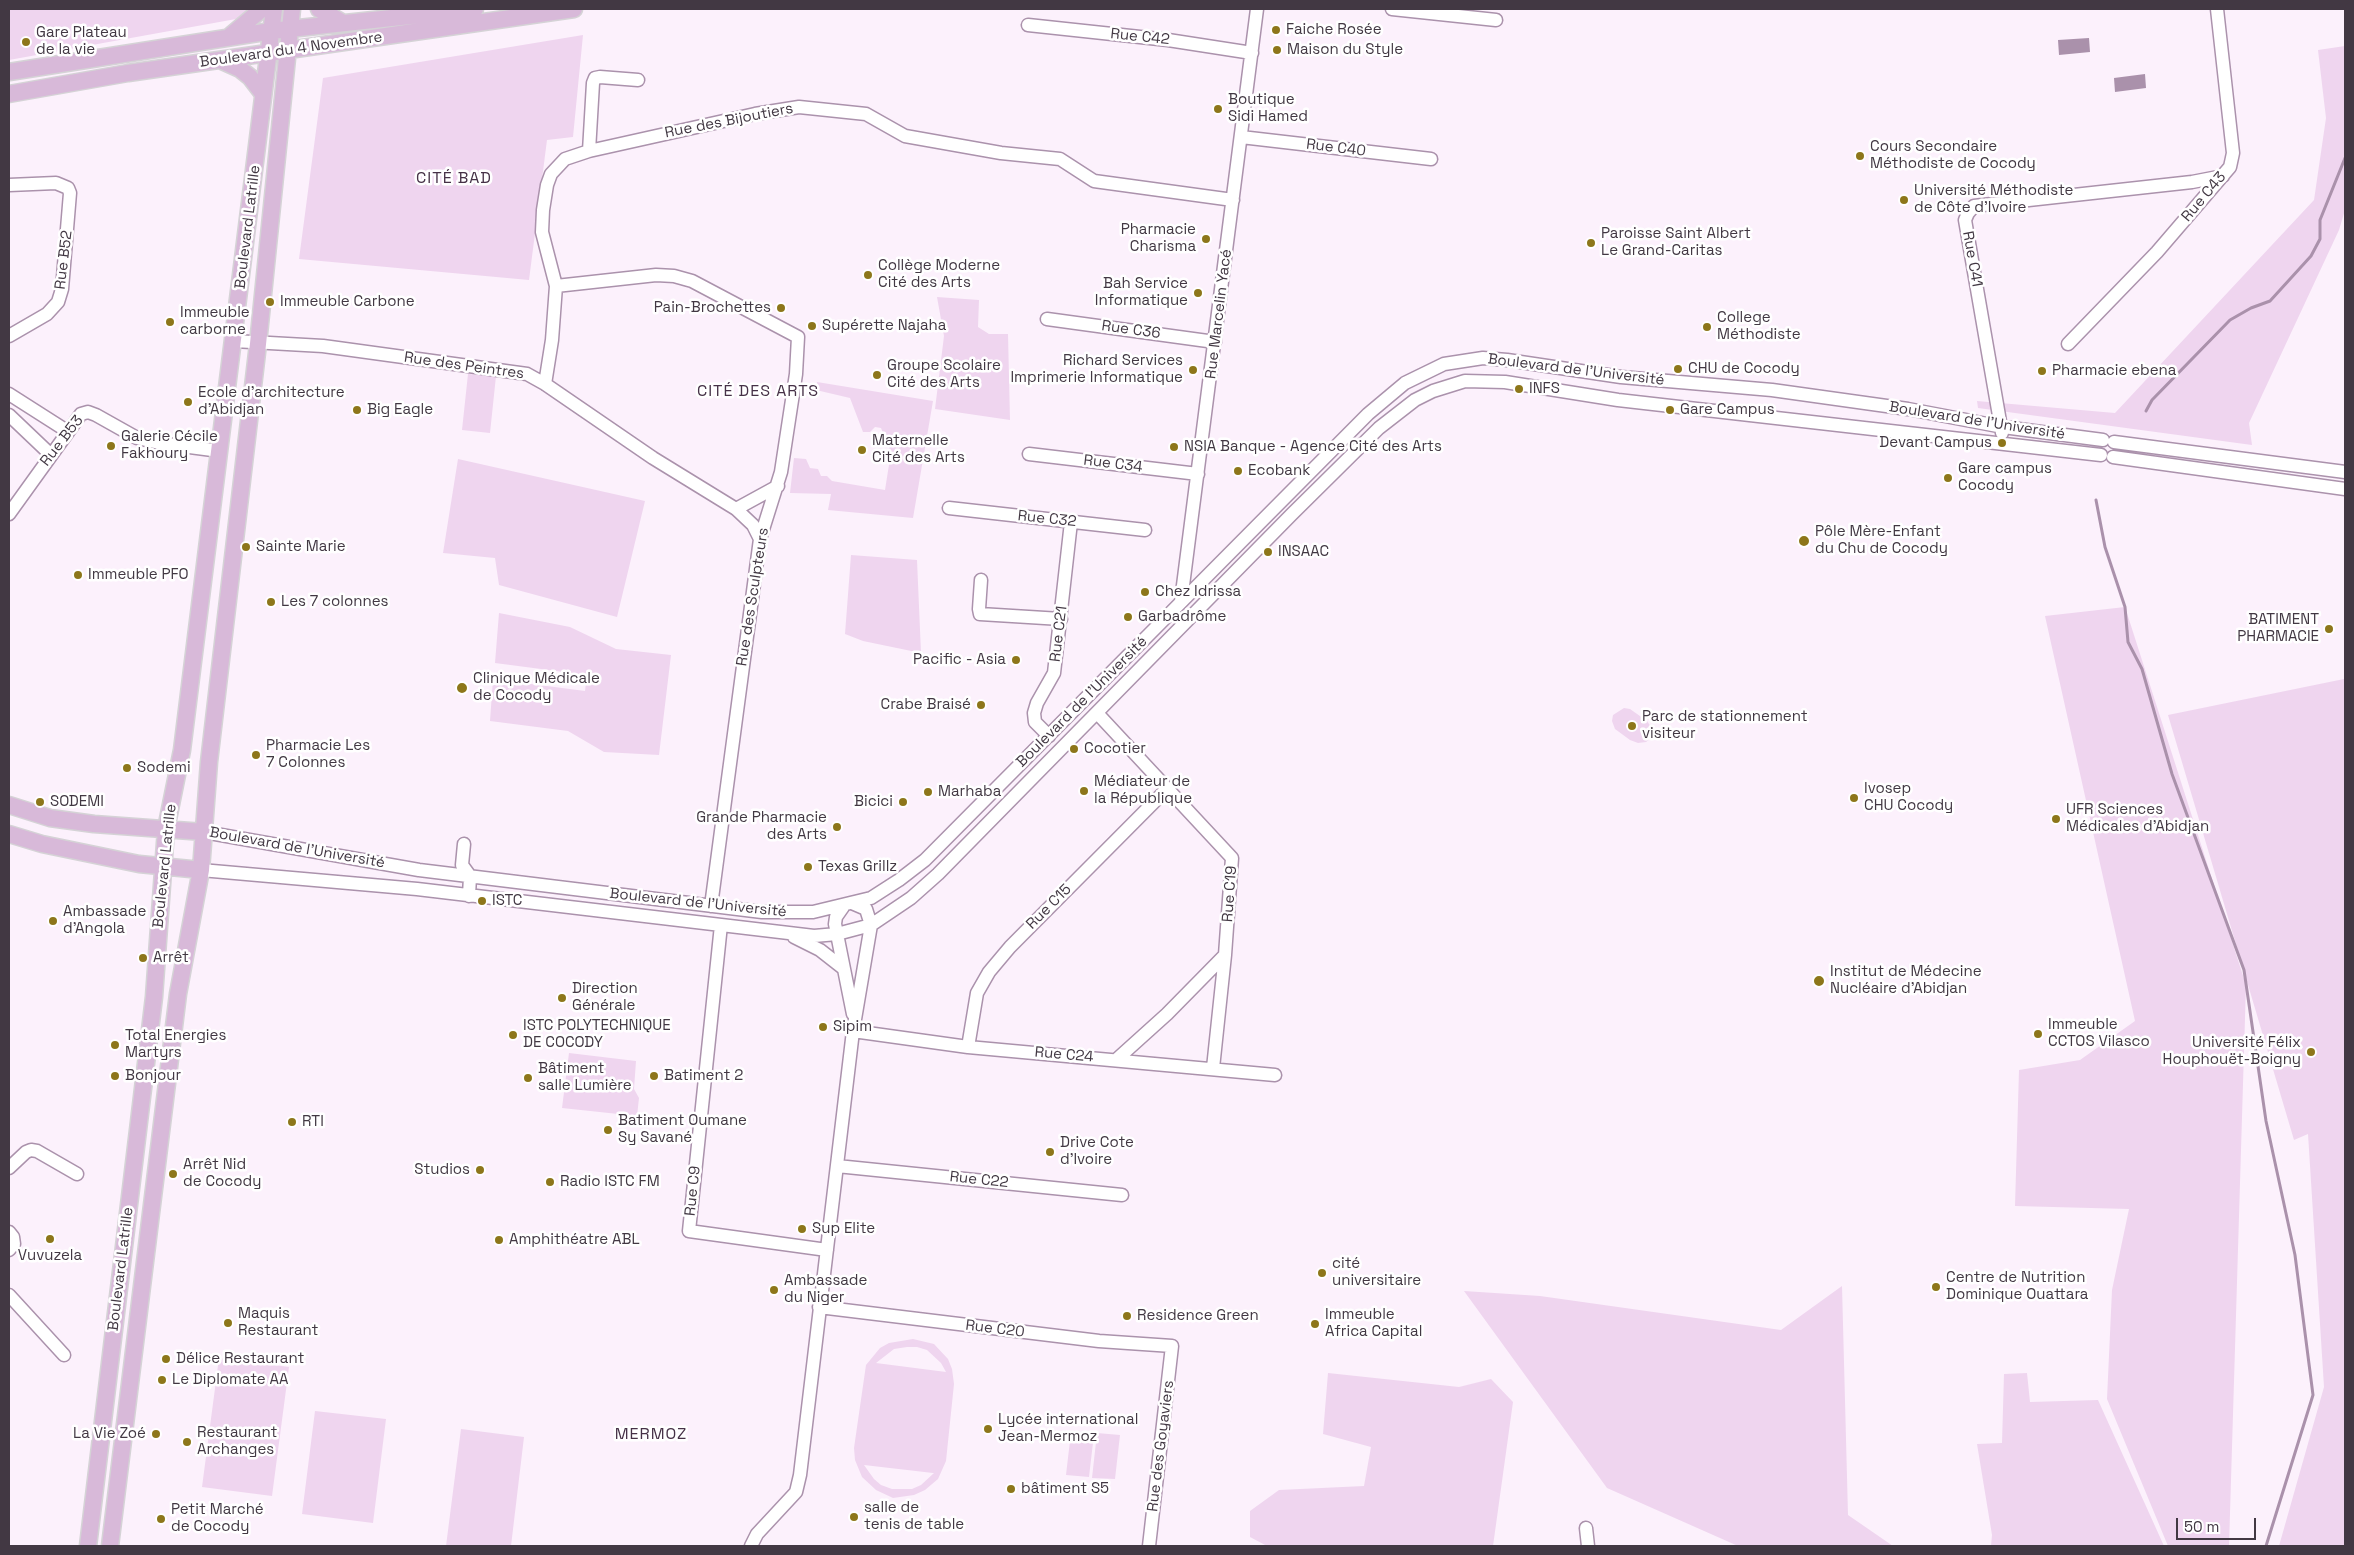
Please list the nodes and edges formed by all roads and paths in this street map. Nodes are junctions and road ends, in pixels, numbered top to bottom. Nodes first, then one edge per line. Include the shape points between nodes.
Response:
1 (262, 9) edge
2 (274, 9) edge
3 (292, 9) edge
4 (319, 9) edge
5 (475, 9) edge
6 (574, 9) edge
7 (1256, 9) edge
8 (1392, 9) edge
9 (2217, 9) edge
10 (1496, 20) dead end
11 (343, 23) junction
12 (1028, 25) dead end
13 (290, 29) junction
14 (271, 31) junction
15 (228, 37) junction
16 (287, 50) junction
17 (268, 53) junction
18 (1252, 53) junction
19 (220, 60) junction
20 (9, 72) edge
21 (638, 80) dead end
22 (9, 94) edge
23 (263, 94) junction
24 (260, 132) junction
25 (279, 134) junction
26 (1241, 136) junction
27 (589, 151) junction
28 (1431, 159) dead end
29 (2223, 176) junction
30 (9, 185) edge
31 (1233, 200) junction
32 (556, 286) junction
33 (1047, 318) dead end
34 (9, 336) edge
35 (234, 341) junction
36 (1215, 342) junction
37 (258, 344) junction
38 (2068, 344) dead end
39 (1621, 377) junction
40 (545, 384) junction
41 (9, 394) edge
42 (1618, 400) junction
43 (9, 415) edge
44 (2003, 427) junction
45 (67, 431) junction
46 (2103, 440) junction
47 (2002, 444) junction
48 (2162, 448) junction
49 (220, 451) junction
50 (50, 454) junction
51 (1029, 454) dead end
52 (2102, 455) junction
53 (2160, 463) junction
54 (2345, 472) edge
55 (1198, 474) junction
56 (778, 486) junction
57 (2345, 489) edge
58 (949, 508) dead end
59 (736, 509) junction
60 (9, 514) edge
61 (1071, 522) junction
62 (1145, 530) dead end
63 (760, 539) junction
64 (981, 580) dead end
65 (1181, 602) junction
66 (1194, 614) junction
67 (1061, 619) junction
68 (1096, 713) junction
69 (1049, 736) junction
70 (1168, 788) junction
71 (9, 805) edge
72 (166, 829) junction
73 (204, 832) junction
74 (9, 834) edge
75 (464, 844) dead end
76 (163, 867) junction
77 (201, 870) junction
78 (459, 870) junction
79 (470, 876) junction
80 (453, 894) junction
81 (469, 896) junction
82 (848, 905) junction
83 (711, 906) junction
84 (721, 925) junction
85 (870, 925) junction
86 (784, 933) junction
87 (837, 934) junction
88 (1225, 955) junction
89 (843, 968) junction
90 (854, 1026) junction
91 (968, 1047) junction
92 (1116, 1060) junction
93 (1213, 1068) junction
94 (1276, 1075) dead end
95 (837, 1166) junction
96 (9, 1168) edge
97 (77, 1174) dead end
98 (1122, 1195) dead end
99 (9, 1232) edge
100 (9, 1250) edge
101 (827, 1250) junction
102 (9, 1295) edge
103 (820, 1307) junction
104 (1172, 1346) joint
105 (64, 1355) dead end
106 (1586, 1528) dead end
107 (88, 1546) edge
108 (110, 1546) edge
109 (751, 1546) edge
110 (1149, 1546) edge
111 (1588, 1546) edge

1 - 15 main road
2 - 14 main road, Boulevard Latrille
3 - 13 main road, Boulevard Latrille
4 - 11 main road
5 - 11 main road, Boulevard du 4 Novembre
6 - 16 main road, Boulevard du 4 Novembre
7 - 18 street, Rue Marcelin Yacé
8 - 10 street
9 - 29 street, Rue C43 via 2233,153 2230,167
11 - 13 main road, Boulevard du 4 Novembre
12 - 18 street, Rue C42
13 - 14 main road, Boulevard du 4 Novembre
13 - 16 main road, Boulevard Latrille
14 - 15 main road, Boulevard du 4 Novembre
14 - 17 main road, Boulevard Latrille
15 - 20 main road, Boulevard du 4 Novembre
16 - 17 main road, Boulevard du 4 Novembre
16 - 25 main road, Boulevard Latrille
17 - 19 main road, Boulevard du 4 Novembre
17 - 23 main road, Boulevard Latrille
18 - 26 street, Rue Marcelin Yacé
19 - 22 main road, Boulevard du 4 Novembre
19 - 23 main road via 245,73
21 - 27 street via 595,78
23 - 24 main road, Boulevard Latrille
24 - 25 main road
24 - 35 main road, Boulevard Latrille
25 - 37 main road, Boulevard Latrille
26 - 28 street, Rue C40
26 - 31 street, Rue Marcelin Yacé
27 - 31 street, Rue des Bijoutiers via 799,107 866,114 905,136 1001,153 1060,159 1094,181
27 - 32 street, Rue des Bijoutiers via 564,159 551,174 547,185 542,232
29 - 38 street, Rue C43 via 2157,252
29 - 44 street, Rue C41 via 1974,206 1964,220
30 - 34 street, Rue B52 via 56,183 68,188 70,193 58,302 47,314
31 - 36 street, Rue Marcelin Yacé
32 - 40 street, Rue des Bijoutiers
32 - 56 street, Rue des Sculpteurs via 656,275 674,276 692,281 798,337 796,374
33 - 36 street, Rue C36
35 - 37 street, Rue des Peintres
35 - 49 main road, Boulevard Latrille
36 - 55 street, Rue Marcelin Yacé
37 - 40 street, Rue des Peintres via 323,346 476,366 527,374
37 - 73 main road, Boulevard Latrille via 209,762
39 - 42 street
39 - 44 street, Boulevard de l'Université via 1772,390 1908,409
39 - 65 street, Boulevard de l'Université via 1483,358 1444,364 1425,372 1405,383 1368,414
40 - 59 street, Rue des Peintres via 653,458
41 - 45 street
42 - 47 street, Boulevard de l'Université
42 - 66 street, Boulevard de l'Université via 1481,380 1465,381 1433,391 1379,428
43 - 50 street
44 - 46 street, Boulevard de l'Université
44 - 47 street, Rue C41
45 - 49 street, Rue B53 via 81,414 88,412 137,438 158,444
45 - 50 street, Rue B53
46 - 48 street, Boulevard de l'Université
46 - 52 street
47 - 52 street, Boulevard de l'Université
48 - 53 street
48 - 54 street, Boulevard de l'Université
49 - 72 main road, Boulevard Latrille via 182,750
50 - 60 street, Rue B53
51 - 55 street, Rue C34
52 - 53 street, Boulevard de l'Université
53 - 57 street, Boulevard de l'Université
55 - 65 street, Rue Marcelin Yacé
56 - 59 street
56 - 63 street, Rue des Sculpteurs
58 - 61 street, Rue C32
59 - 63 street, Rue des Peintres via 753,525
61 - 62 street, Rue C32
61 - 67 street, Rue C21
63 - 83 street, Rue des Sculpteurs
64 - 67 street via 980,614
65 - 66 street
65 - 69 street, Boulevard de l'Université
66 - 68 street, Boulevard de l'Université
67 - 69 street, Rue C21 via 1054,673 1036,703 1034,713 1035,722
68 - 70 street, Rue C19
68 - 85 street, Boulevard de l'Université via 938,874 911,898
69 - 82 street, Boulevard de l'Université via 925,860 887,889
70 - 88 street, Rue C19 via 1232,858
70 - 91 street, Rue C15 via 1010,946 989,972 977,993
71 - 72 main road, Boulevard de l'Université via 50,818
72 - 73 main road, Boulevard de l'Université
72 - 76 main road, Boulevard Latrille
73 - 77 main road, Boulevard Latrille
73 - 78 street, Boulevard de l'Université
74 - 76 main road, Boulevard de l'Université via 42,844
75 - 78 street
76 - 77 main road, Boulevard de l'Université
76 - 107 main road, Boulevard Latrille via 154,997
77 - 80 street, Boulevard de l'Université
77 - 108 main road, Boulevard Latrille via 178,994
78 - 79 street
78 - 80 street
79 - 81 street
79 - 83 street, Boulevard de l'Université
80 - 81 street, Boulevard de l'Université
81 - 84 street, Boulevard de l'Université
82 - 83 street, Boulevard de l'Université via 813,912 782,913
82 - 85 street via 866,909
82 - 87 street via 835,920
84 - 86 street, Boulevard de l'Université
84 - 101 street, Rue C9 via 689,1230
85 - 87 street, Boulevard de l'Université
85 - 90 street
86 - 87 street, Boulevard de l'Université
86 - 89 street via 815,947
87 - 89 street
88 - 92 street
88 - 93 street, Rue C19
89 - 90 street
90 - 91 street, Rue C24
90 - 95 street
91 - 92 street, Rue C24
92 - 93 street, Rue C24
93 - 94 street, Rue C24
95 - 98 street, Rue C22
95 - 101 street
96 - 97 street via 31,1150
99 - 100 street via 14,1244
101 - 103 street
102 - 105 street
103 - 104 street, Rue C20 via 1099,1341
103 - 109 street via 796,1492 757,1534
104 - 110 street, Rue des Goyaviers
106 - 111 street

